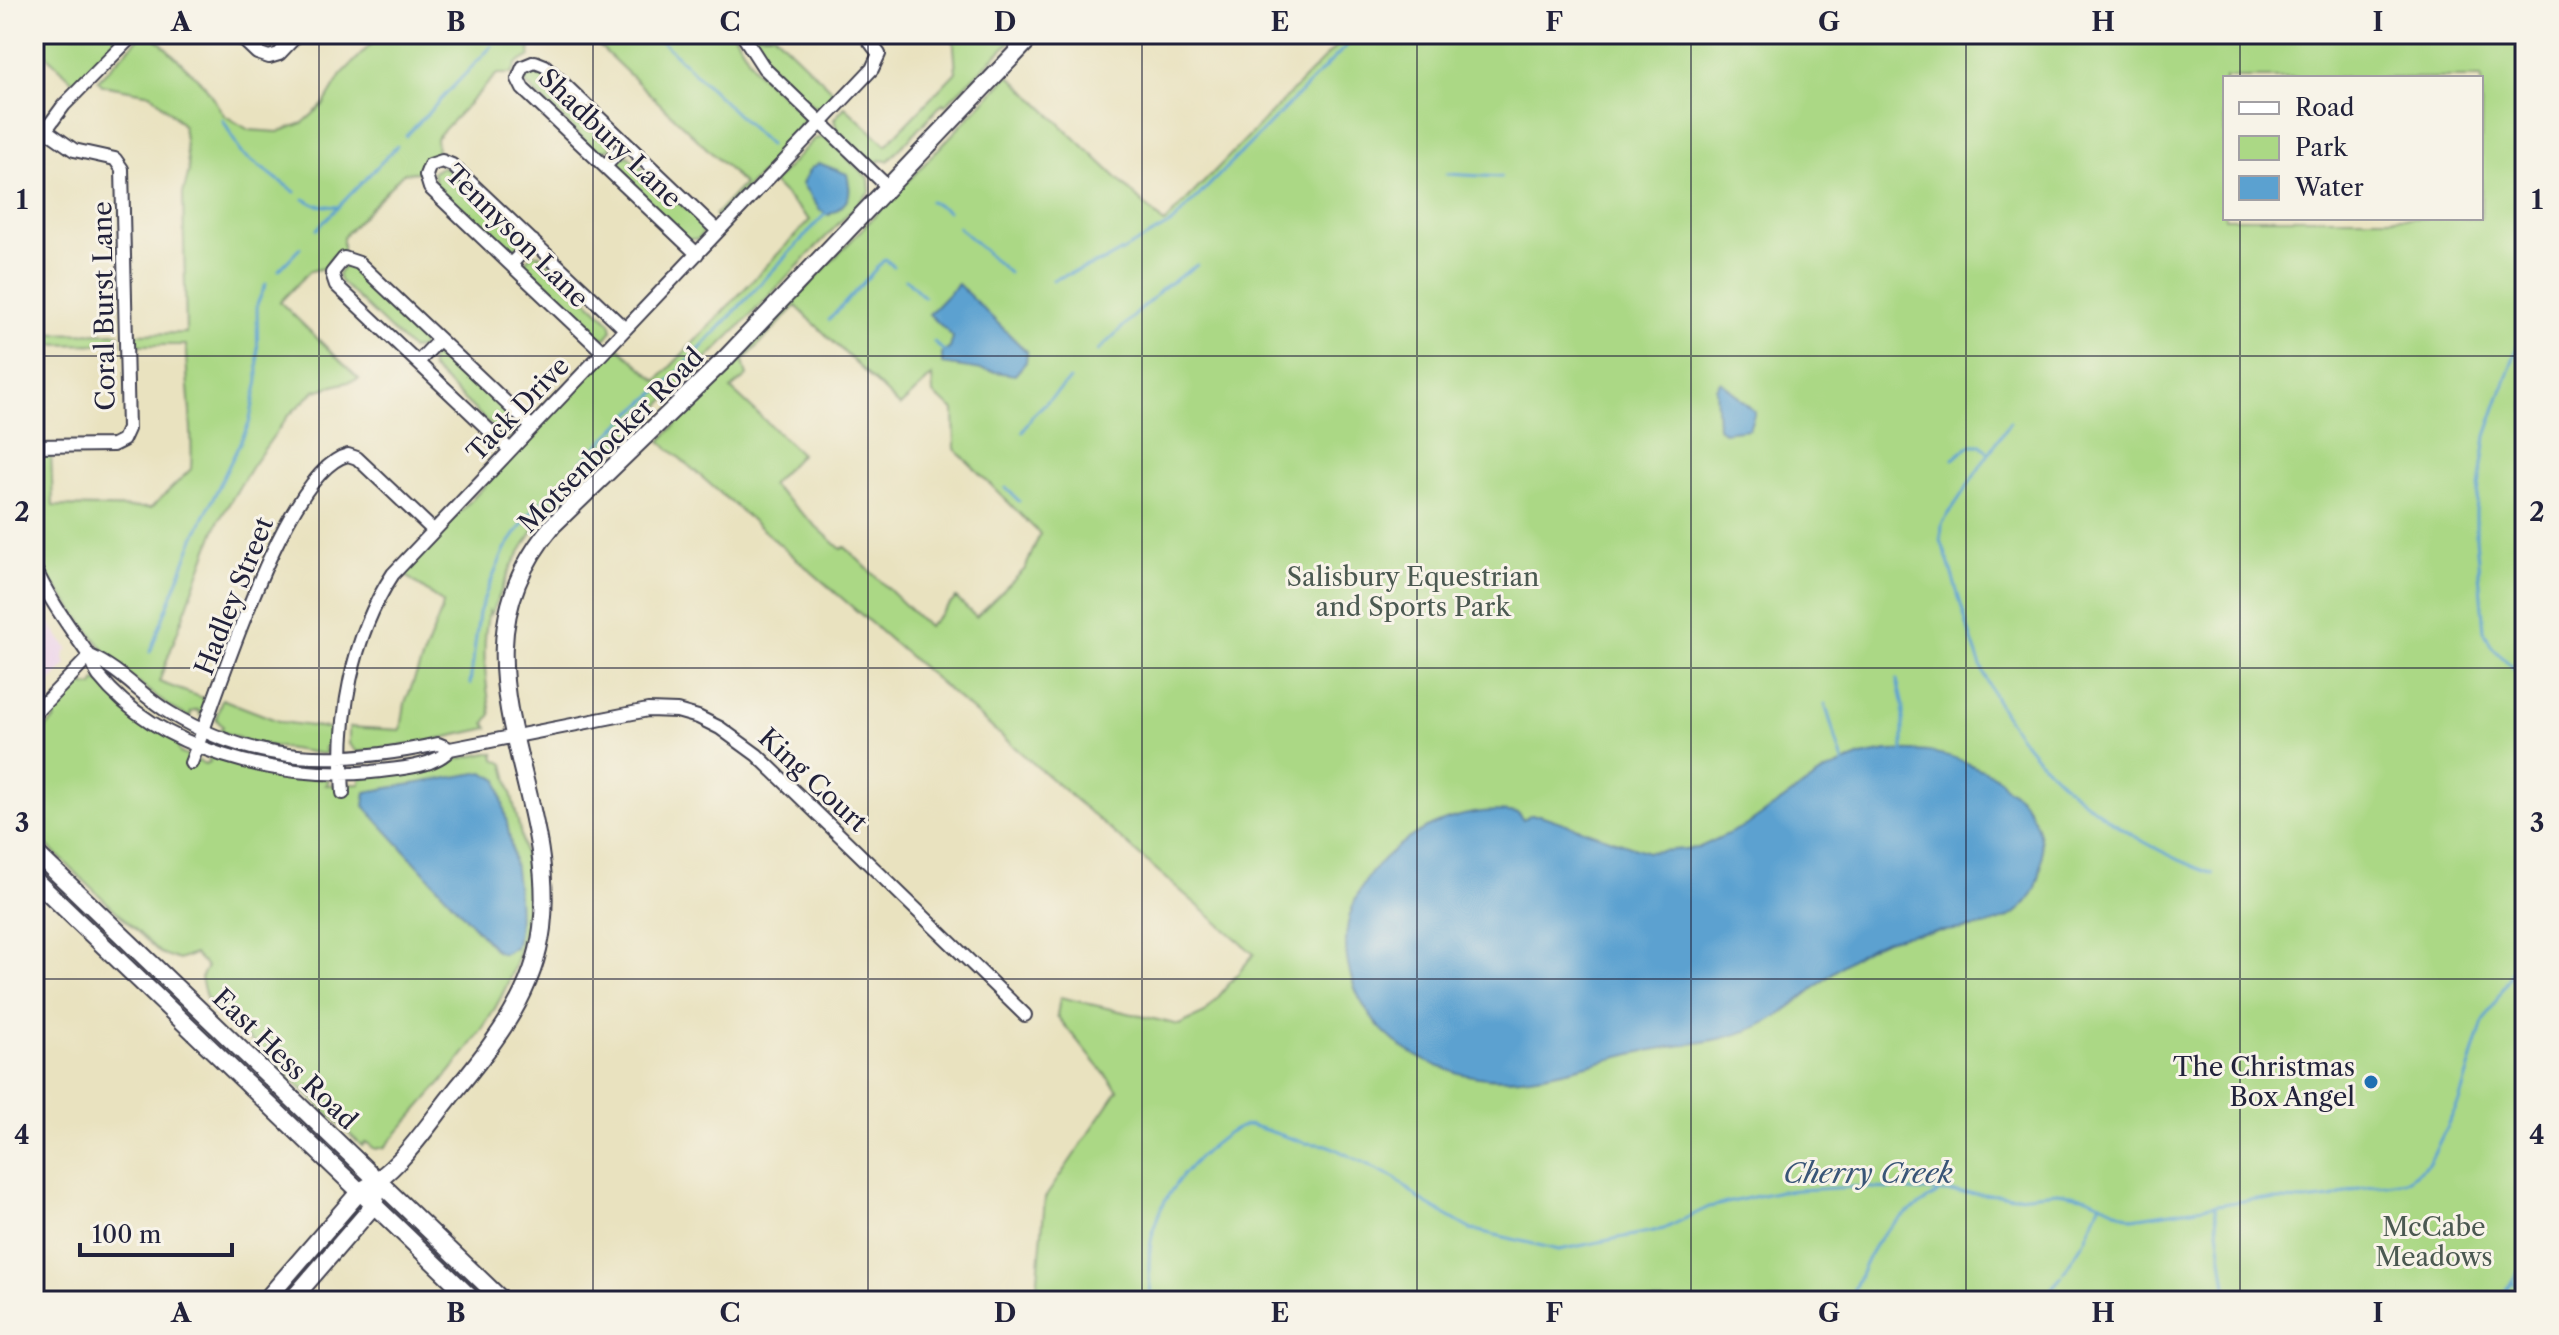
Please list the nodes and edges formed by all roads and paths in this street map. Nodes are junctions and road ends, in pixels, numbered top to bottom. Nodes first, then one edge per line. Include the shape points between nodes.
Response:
1 (134, 34) edge
2 (237, 34) edge
3 (298, 34) edge
4 (742, 34) edge
5 (864, 34) edge
6 (1034, 34) edge
7 (821, 123) junction
8 (40, 126) edge
9 (626, 144) junction
10 (34, 146) edge
11 (605, 166) junction
12 (889, 188) junction
13 (718, 231) junction
14 (533, 241) junction
15 (697, 254) junction
16 (511, 264) junction
17 (625, 329) junction
18 (439, 340) junction
19 (603, 352) junction
20 (418, 362) junction
21 (532, 427) junction
22 (34, 446) edge
23 (510, 450) junction
24 (433, 530) junction
25 (34, 566) edge
26 (90, 656) junction
27 (34, 714) edge
28 (203, 731) junction
29 (514, 734) junction
30 (198, 745) junction
31 (450, 749) junction
32 (342, 760) junction
33 (191, 763) dead end
34 (342, 774) junction
35 (343, 793) dead end
36 (34, 851) edge
37 (34, 879) edge
38 (1025, 1015) dead end
39 (379, 1182) junction
40 (360, 1191) junction
41 (374, 1205) junction
42 (265, 1301) edge
43 (291, 1301) edge
44 (474, 1301) edge
45 (503, 1301) edge

1 - 8 street
2 - 3 street via 268,62
4 - 7 street via 759,64
5 - 7 street, Tack Drive via 878,50 878,63
6 - 12 main road, Motsenbocker Road
7 - 12 street
7 - 13 street, Tack Drive
8 - 10 street
8 - 22 street, Coral Burst Lane via 74,150 121,159 128,429 127,443
9 - 11 street
9 - 11 street, Shadbury Lane via 545,66 535,62 523,67 518,79 523,89
9 - 13 street, Shadbury Lane
11 - 15 street, Shadbury Lane
12 - 29 main road, Motsenbocker Road via 537,546 515,588 503,634 503,675
13 - 15 street, Tack Drive
14 - 16 street
14 - 16 street, Tennyson Lane via 452,165 430,165 430,188
14 - 17 street, Tennyson Lane
15 - 17 street, Tack Drive
16 - 19 street, Tennyson Lane
17 - 19 street, Tack Drive
18 - 20 street
18 - 20 street via 359,263 339,260 332,273 336,285
18 - 21 street
19 - 21 street, Tack Drive
20 - 23 street
21 - 23 street, Tack Drive
23 - 24 street, Tack Drive
24 - 28 street, Hadley Street via 348,450 337,459 279,535
24 - 32 street, Tack Drive via 393,574 369,626 347,693
25 - 26 street
26 - 27 street
26 - 28 street via 158,706
26 - 30 street via 97,674 127,701
28 - 30 street, Hadley Street
28 - 32 street via 274,753
29 - 31 street, King Court
29 - 38 street, King Court via 648,710 677,711 708,721 785,780
29 - 39 main road, Motsenbocker Road via 543,883 542,926 533,968 500,1036
30 - 33 street, Hadley Street
30 - 34 street via 276,769
31 - 32 street via 438,744
31 - 34 street via 428,762
32 - 34 street, Tack Drive
34 - 35 street, Tack Drive
36 - 39 main road, East Hess Road
37 - 40 main road, East Hess Road
39 - 40 main road, Motsenbocker Road
39 - 41 main road, Motsenbocker Road
39 - 45 main road, East Hess Road
40 - 41 main road, East Hess Road
40 - 42 main road, Motsenbocker Road
41 - 43 main road, Motsenbocker Road
41 - 44 main road, East Hess Road

